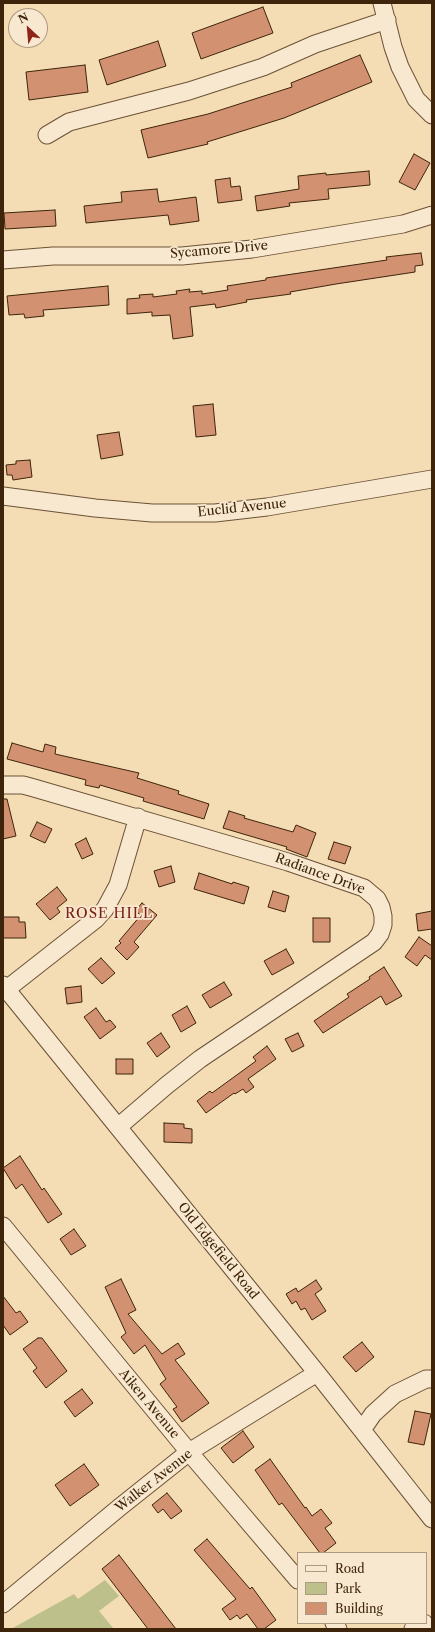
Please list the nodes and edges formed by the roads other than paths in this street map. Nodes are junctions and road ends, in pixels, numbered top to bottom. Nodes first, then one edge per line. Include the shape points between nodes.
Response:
1 (382, 3) edge
2 (386, 20) junction
3 (432, 115) edge
4 (47, 135) dead end
5 (432, 216) edge
6 (3, 260) edge
7 (432, 479) edge
8 (3, 496) edge
9 (3, 785) edge
10 (138, 817) junction
11 (4, 989) edge
12 (118, 1127) junction
13 (3, 1226) edge
14 (316, 1373) junction
15 (432, 1379) edge
16 (362, 1430) junction
17 (189, 1452) junction
18 (432, 1519) edge
19 (297, 1579) edge
20 (3, 1604) edge

1 - 2 street
2 - 3 street via 393,47 409,87 416,99
2 - 4 street via 315,44 263,67 69,122
5 - 6 street, Sycamore Drive via 403,224 252,249 182,256 53,256
7 - 8 street, Euclid Avenue via 215,513 152,513
9 - 10 street, Radiance Drive via 22,785
10 - 11 street via 118,885 105,909 96,920
10 - 12 street, Radiance Drive via 288,862 364,888 381,906 383,925 374,942 200,1060
11 - 12 street, Old Edgefield Road
12 - 14 street, Old Edgefield Road
13 - 17 street, Aiken Avenue
14 - 16 street, Old Edgefield Road
14 - 17 street, Walker Avenue
15 - 16 street via 426,1379 396,1394 373,1414
16 - 18 street, Old Edgefield Road
17 - 19 street, Aiken Avenue
17 - 20 street, Walker Avenue

